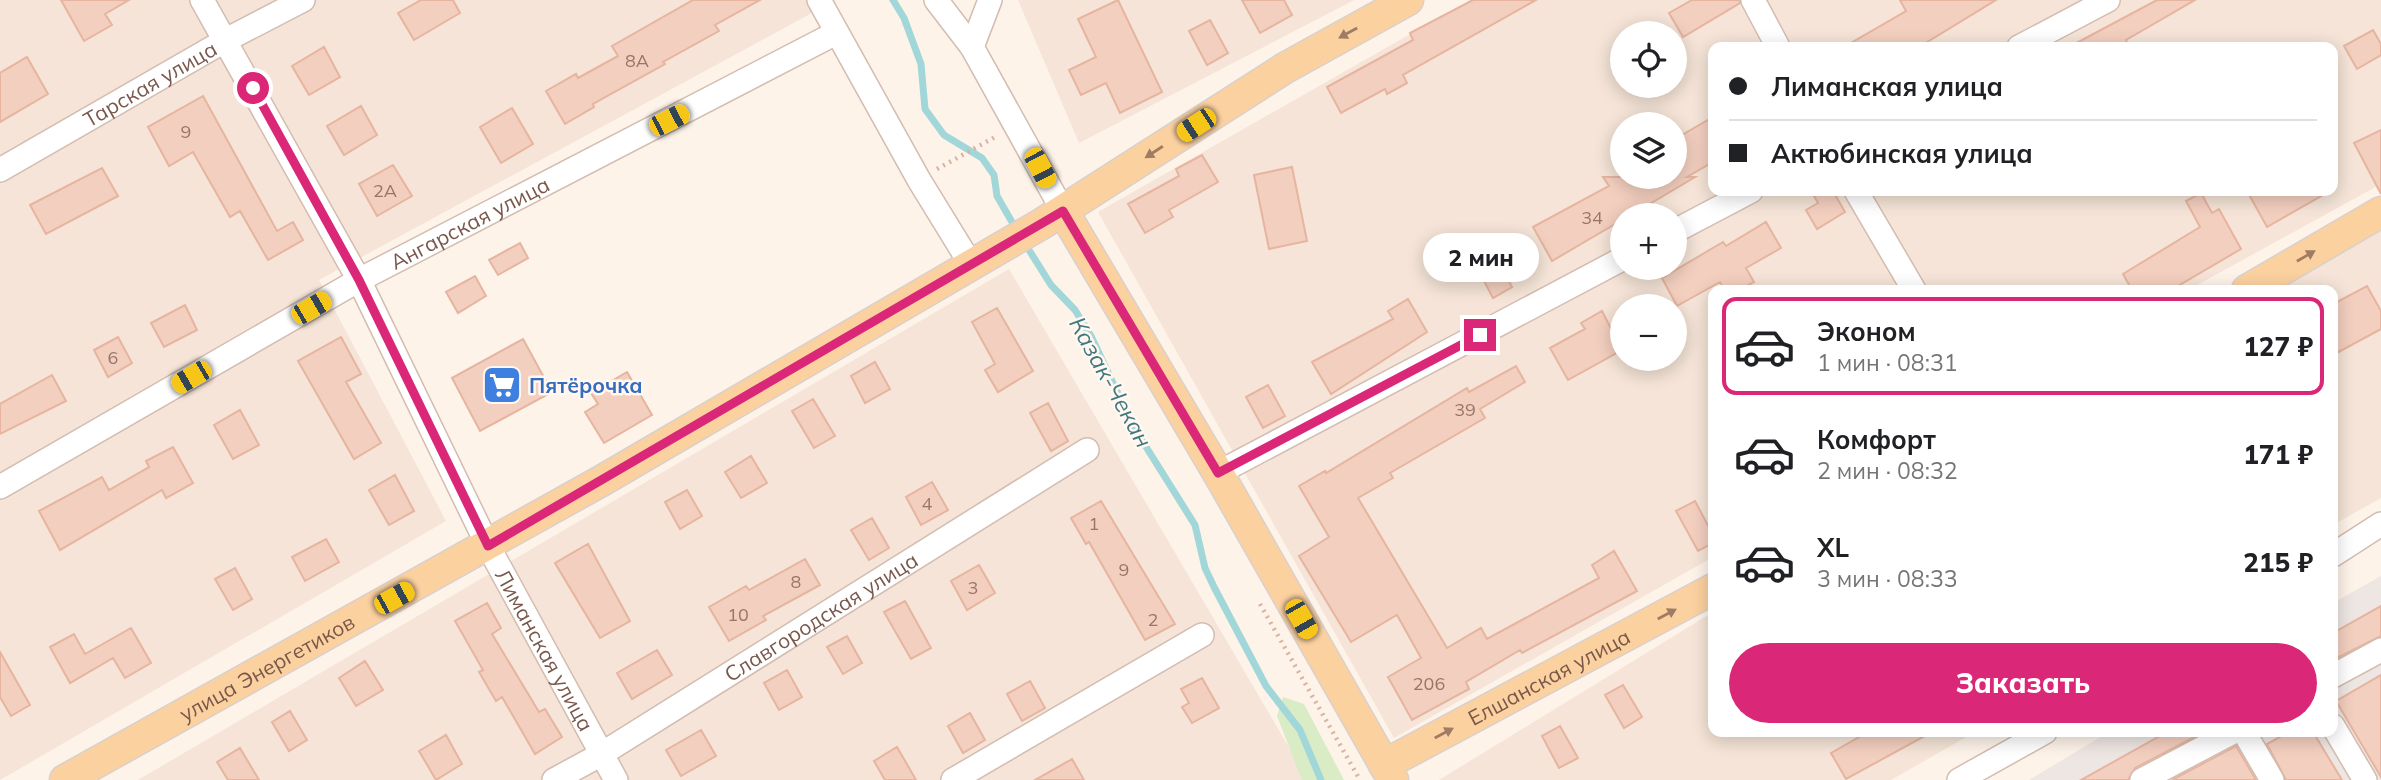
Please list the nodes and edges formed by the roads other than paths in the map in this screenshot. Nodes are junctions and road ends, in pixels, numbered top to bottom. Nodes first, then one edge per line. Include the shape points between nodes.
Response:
1 (202, 0) edge
2 (303, 0) edge
3 (819, 0) edge
4 (936, 0) edge
5 (990, 0) edge
6 (1408, 0) edge
7 (1754, 0) edge
8 (2108, 0) edge
9 (836, 33) junction
10 (226, 40) junction
11 (1775, 42) edge
12 (2029, 42) edge
13 (972, 47) junction
14 (0, 170) edge
15 (1742, 196) edge
16 (1859, 196) edge
17 (2381, 212) edge
18 (1053, 217) junction
19 (1687, 225) edge
20 (980, 258) junction
21 (1610, 265) edge
22 (359, 280) junction
23 (1911, 285) edge
24 (2256, 285) edge
25 (1087, 450) dead end
26 (1218, 473) junction
27 (0, 487) edge
28 (2381, 524) edge
29 (488, 546) junction
30 (2338, 552) edge
31 (1708, 592) edge
32 (1202, 635) dead end
33 (2380, 653) edge
34 (2338, 674) edge
35 (2338, 734) edge
36 (2036, 737) edge
37 (2226, 737) edge
38 (2247, 737) edge
39 (600, 755) junction
40 (2175, 772) edge
41 (1379, 775) edge
42 (65, 780) edge
43 (554, 780) edge
44 (615, 780) edge
45 (953, 780) edge
46 (1959, 780) edge
47 (2142, 780) edge
48 (2272, 780) edge
49 (2365, 780) edge

1 - 10 street, Лиманская улица
2 - 10 street, Тарская улица
3 - 9 street
4 - 13 street
5 - 13 street
6 -> 18 main road, улица Энергетиков via 1285,68
7 - 11 street
8 - 12 street
9 - 20 street via 919,180
9 - 22 street, Ангарская улица
10 - 14 street, Тарская улица
10 - 22 street, Лиманская улица
13 - 18 street
15 - 19 street
16 - 23 street
24 -> 17 main road
18 - 20 main road, улица Энергетиков
18 - 26 main road
20 - 29 main road, улица Энергетиков
21 - 26 street
22 - 27 street, Ангарская улица
22 - 29 street, Лиманская улица
25 - 39 street, Славгородская улица
26 - 41 main road
28 - 30 street
29 - 39 street, Лиманская улица
29 - 42 main road, улица Энергетиков
41 -> 31 main road, Елшанская улица
32 - 45 street
33 - 34 street
35 - 49 street
36 - 46 street
37 - 40 street
38 - 48 street
39 - 43 street, Славгородская улица
39 - 44 street, Лиманская улица
40 - 47 street

